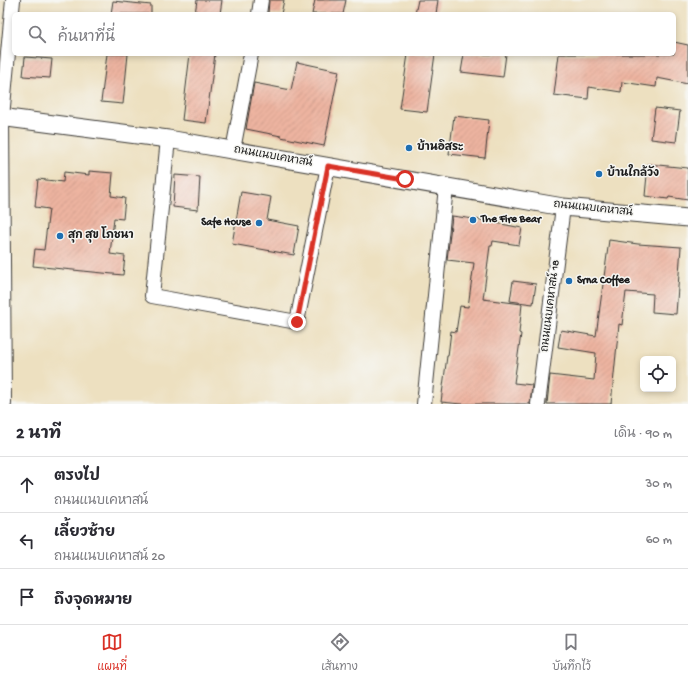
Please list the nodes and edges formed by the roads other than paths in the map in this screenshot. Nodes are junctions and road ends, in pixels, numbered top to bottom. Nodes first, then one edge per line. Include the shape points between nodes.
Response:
1 (13, 0) edge
2 (261, 0) edge
3 (259, 12) edge
4 (251, 56) edge
5 (1, 117) edge
6 (168, 139) junction
7 (233, 150) junction
8 (328, 166) junction
9 (446, 187) junction
10 (563, 207) junction
11 (688, 218) edge
12 (4, 404) edge
13 (424, 404) edge
14 (538, 404) edge

1 - 5 street
2 - 3 street
4 - 7 street
5 - 6 street, ถนนแนบเคหาสน์
5 - 12 street
6 - 7 street, ถนนแนบเคหาสน์
6 - 8 street via 152,296 297,322
7 - 8 street, ถนนแนบเคหาสน์
8 - 9 street, ถนนแนบเคหาสน์
9 - 10 street, ถนนแนบเคหาสน์
9 - 13 street
10 - 11 street, ถนนแนบเคหาสน์
10 - 14 street, ถนนแนบเคหาสน์ 18

